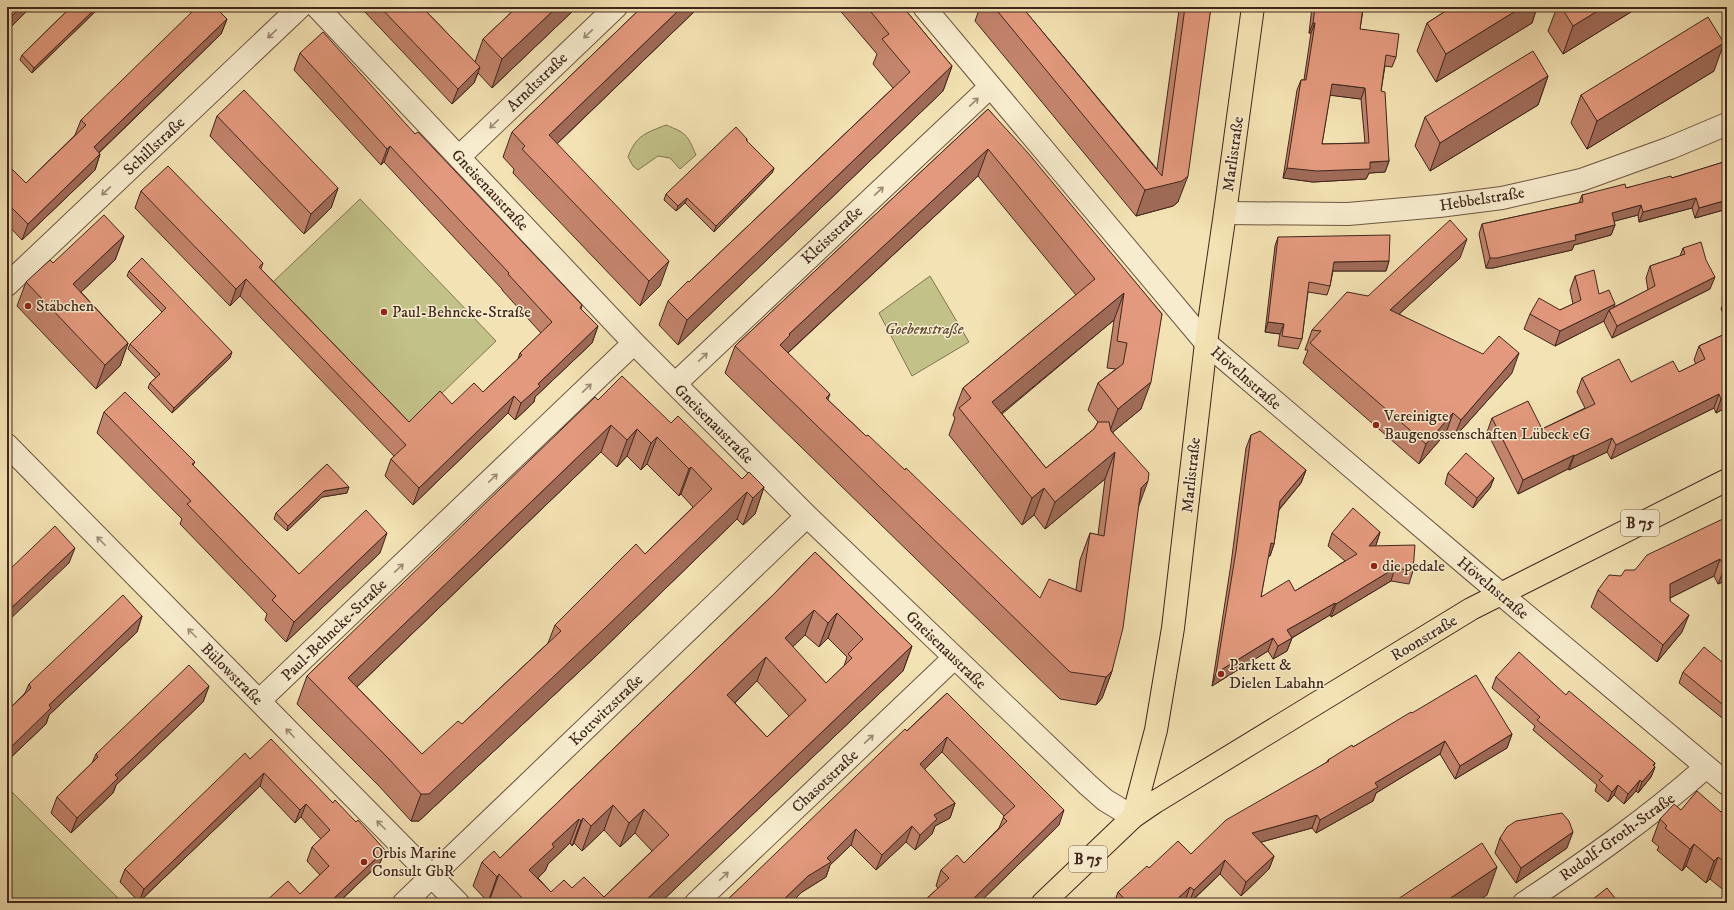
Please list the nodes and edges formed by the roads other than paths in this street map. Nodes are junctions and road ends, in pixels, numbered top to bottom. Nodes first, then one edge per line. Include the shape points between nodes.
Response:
1 (300, 7) edge
2 (317, 7) edge
3 (616, 7) edge
4 (924, 7) edge
5 (1253, 7) edge
6 (990, 87) junction
7 (1727, 124) edge
8 (458, 157) junction
9 (1225, 213) junction
10 (7, 284) edge
11 (634, 343) junction
12 (1206, 343) junction
13 (674, 384) junction
14 (7, 445) edge
15 (1727, 480) edge
16 (807, 516) junction
17 (1500, 593) junction
18 (954, 658) junction
19 (259, 701) junction
20 (1706, 767) junction
21 (1727, 784) edge
22 (1133, 817) junction
23 (432, 876) junction
24 (404, 903) edge
25 (458, 903) edge
26 (696, 903) edge
27 (1043, 903) edge
28 (1524, 903) edge

1 -> 10 street, Schillstraße
2 - 8 street, Gneisenaustraße
3 -> 8 street, Arndtstraße
4 - 6 street
5 - 9 main road, Marlistraße
6 - 12 street
13 -> 6 street, Kleiststraße
7 - 9 street, Hebbelstraße via 1581,180 1502,198 1348,214
8 - 11 street, Gneisenaustraße
9 - 12 main road, Marlistraße
11 - 13 street, Gneisenaustraße
19 -> 11 street, Paul-Behncke-Straße
12 - 17 street, Hövelnstraße
12 - 22 main road, Marlistraße via 1173,628 1156,730
13 - 16 street, Gneisenaustraße
19 -> 14 street, Bülowstraße
15 - 17 main road, Roonstraße / B 75
16 - 18 street, Gneisenaustraße
16 - 23 street, Kottwitzstraße
17 - 20 street, Hövelnstraße
17 - 22 main road, Roonstraße / B 75
18 - 22 street, Gneisenaustraße via 1105,800
26 -> 18 street, Chasotstraße
23 -> 19 street, Bülowstraße
20 - 21 street, Hövelnstraße
20 - 28 street, Rudolf-Groth-Straße via 1666,802 1574,870
22 - 27 main road, B 75
23 - 24 street, Kottwitzstraße
23 - 25 street, Bülowstraße

